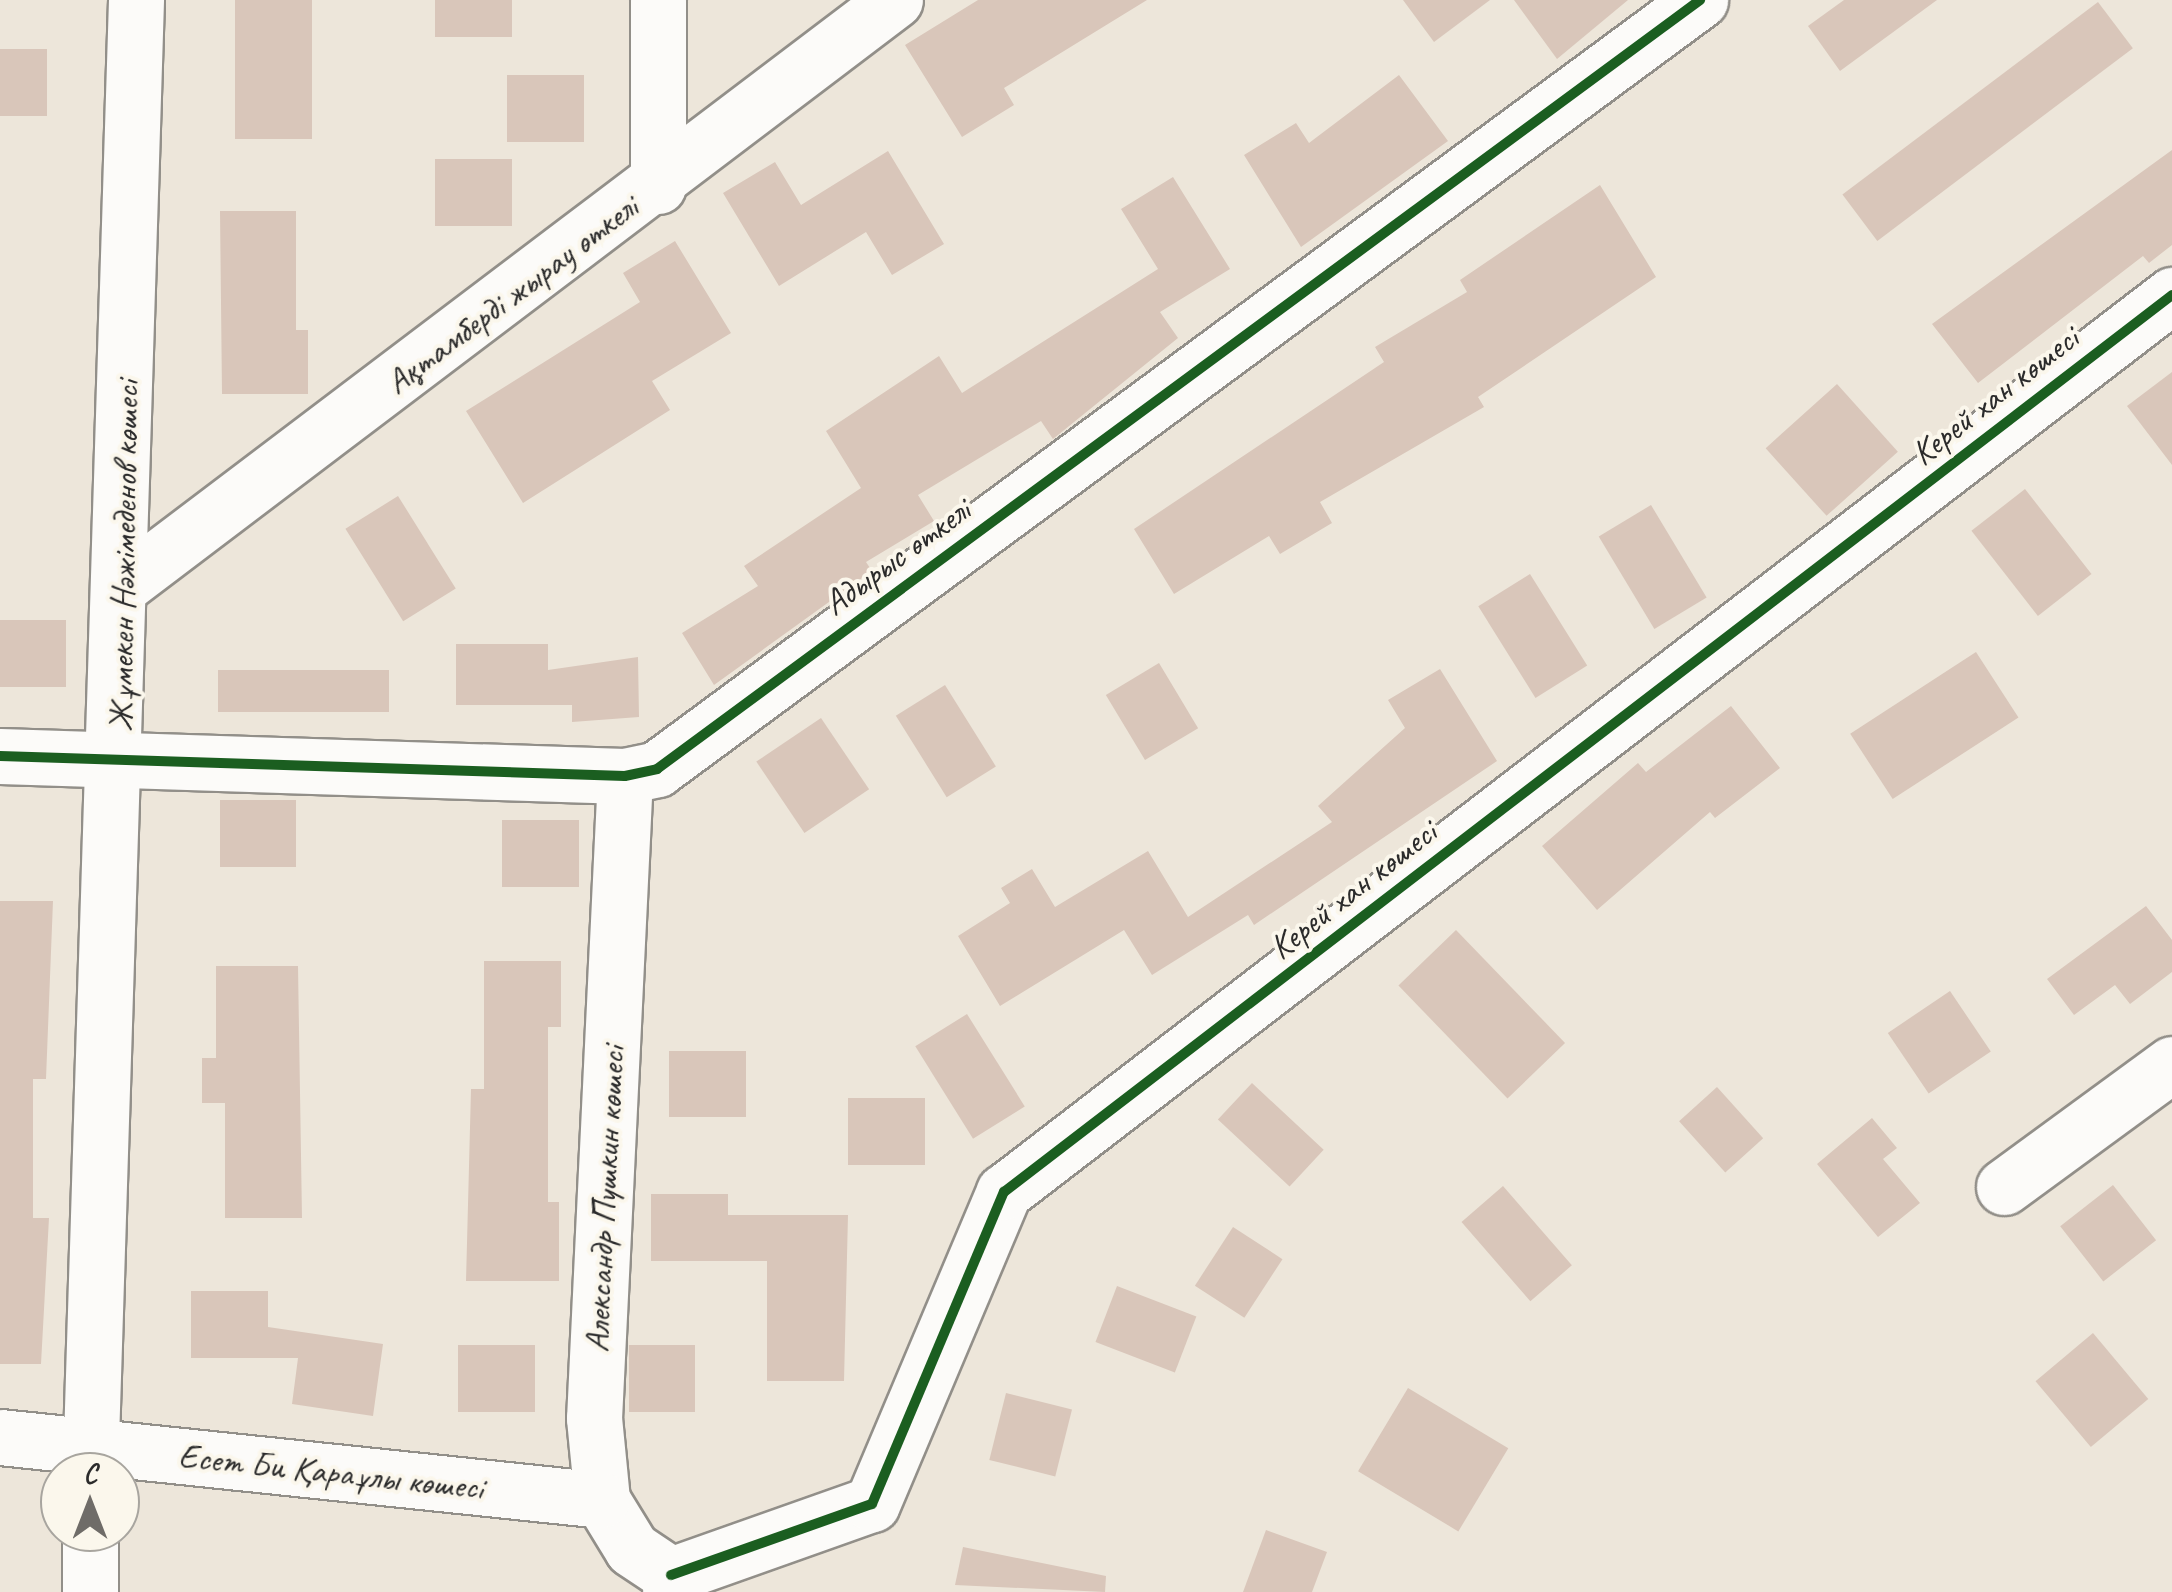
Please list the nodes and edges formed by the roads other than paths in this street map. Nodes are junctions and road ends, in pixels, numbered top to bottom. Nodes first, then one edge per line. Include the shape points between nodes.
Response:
1 (136, 0) edge
2 (658, 0) edge
3 (896, 0) edge
4 (1700, 0) edge
5 (658, 186) junction
6 (2172, 295) edge
7 (124, 584) junction
8 (0, 756) edge
9 (119, 756) junction
10 (626, 776) junction
11 (2172, 1064) edge
12 (2004, 1188) dead end
13 (0, 1438) edge
14 (57, 1452) edge
15 (90, 1452) edge
16 (140, 1464) edge
17 (602, 1500) junction
18 (90, 1552) edge
19 (670, 1583) edge
20 (90, 1592) edge

1 - 7 street, Жұмекен Нәжімеденов көшесі
2 - 5 street
3 - 5 street, Ақтамберді жырау өткелі
4 - 10 street, Адырыс өткелі via 657,768
5 - 7 street, Ақтамберді жырау өткелі
6 - 19 street, Керей хан көшесі via 1004,1192 872,1504
7 - 9 street, Жұмекен Нәжімеденов көшесі
8 - 9 street, Адырыс өткелі
9 - 10 street, Адырыс өткелі
9 - 15 street, Жұмекен Нәжімеденов көшесі
10 - 17 street, Александр Пушкин көшесі via 594,1418
11 - 12 street
13 - 14 street, Есет Би Қараұлы көшесі
16 - 17 street, Есет Би Қараұлы көшесі
17 - 19 street, Александр Пушкин көшесі via 632,1549
18 - 20 street

